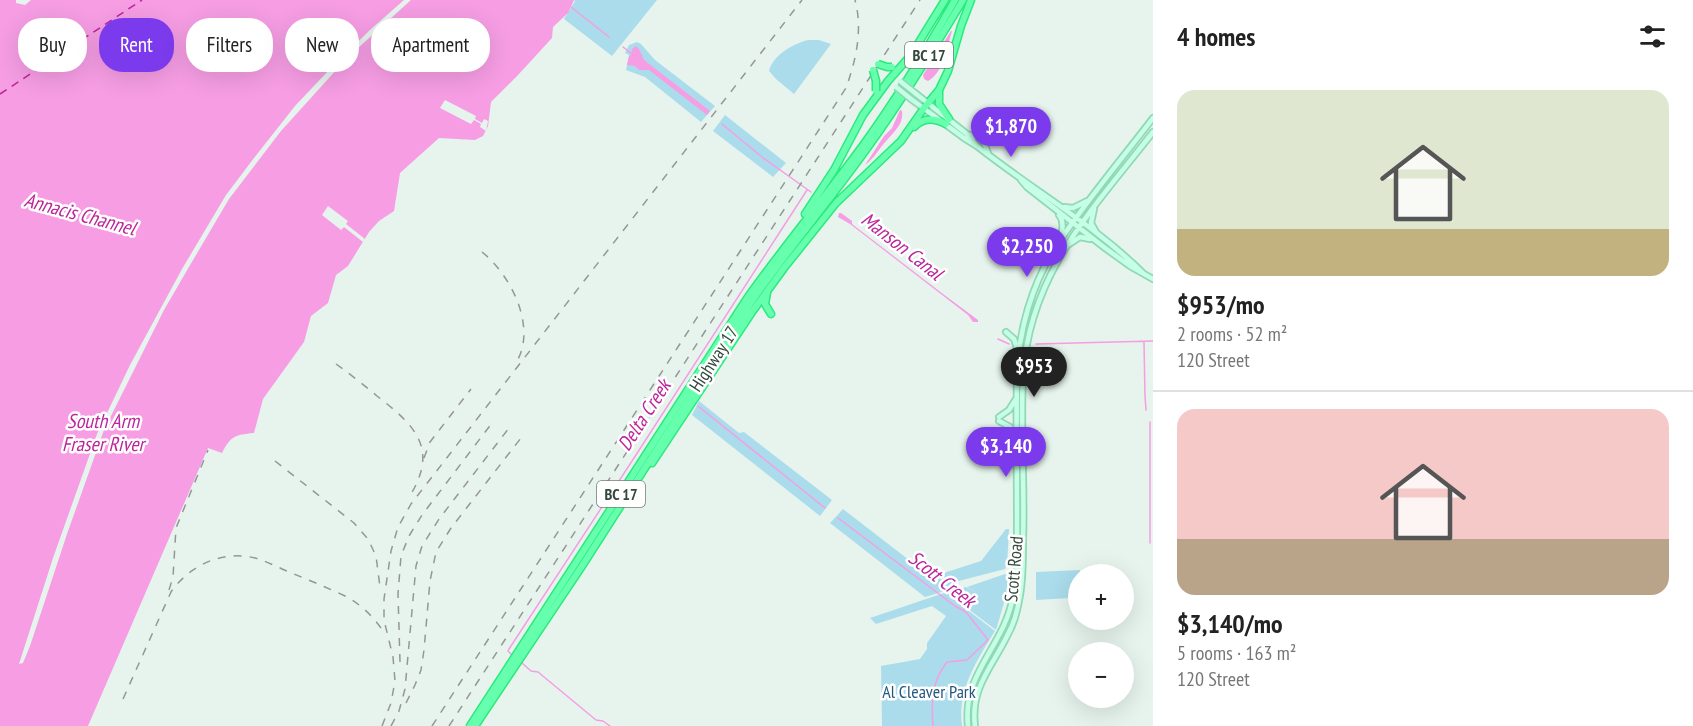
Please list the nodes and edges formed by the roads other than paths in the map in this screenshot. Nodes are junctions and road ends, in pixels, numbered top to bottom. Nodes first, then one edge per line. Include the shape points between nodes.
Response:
1 (945, 0) edge
2 (955, 0) edge
3 (963, 0) edge
4 (971, 0) edge
5 (911, 55) junction
6 (878, 64) dead end
7 (873, 70) dead end
8 (890, 79) junction
9 (939, 90) junction
10 (874, 99) junction
11 (926, 106) junction
12 (1153, 118) edge
13 (947, 122) junction
14 (1153, 132) edge
15 (967, 134) junction
16 (906, 135) junction
17 (977, 146) junction
18 (989, 155) junction
19 (1092, 197) junction
20 (1097, 203) junction
21 (1057, 207) junction
22 (1074, 221) junction
23 (1079, 225) junction
24 (1097, 239) junction
25 (1056, 245) junction
26 (1064, 249) junction
27 (773, 262) junction
28 (1153, 279) edge
29 (772, 285) junction
30 (745, 323) junction
31 (1006, 332) dead end
32 (1023, 333) junction
33 (1019, 353) junction
34 (1025, 360) junction
35 (1017, 396) junction
36 (1017, 436) junction
37 (626, 497) junction
38 (470, 726) edge
39 (475, 726) edge
40 (968, 726) edge
41 (975, 726) edge

1 - 5 highway
2 - 27 highway, Highway 17 / BC 17 via 865,142
3 - 37 highway, Highway 17 / BC 17 via 870,144 752,301
4 - 9 highway
5 - 6 highway, bridge via 895,67
5 - 8 highway
7 - 10 highway, bridge
8 - 10 highway
8 - 11 main road, bridge via 911,99
8 - 11 main road, bridge via 900,81
9 - 11 highway
9 - 13 highway via 939,104
10 - 27 highway via 834,170
11 - 13 main road
11 - 16 highway
12 - 19 main road
13 - 15 main road
13 - 16 highway via 925,119
13 - 17 main road
14 - 20 main road
15 - 17 main road
15 - 18 main road via 979,138 987,135 984,142
16 - 29 highway via 836,202
17 - 18 main road
18 - 21 main road
19 - 21 main road via 1073,208
19 - 22 main road
20 - 23 main road
20 - 24 main road via 1091,223
21 - 22 main road
21 - 25 main road via 1063,231
22 - 23 main road
22 - 25 main road
23 - 24 main road
23 - 26 main road
24 - 26 main road via 1080,237
24 - 28 main road
25 - 32 main road via 1032,297
26 - 34 main road via 1041,296
27 - 38 highway, Highway 17 / BC 17
29 - 30 highway
29 - 30 highway via 764,302 771,314 757,312
30 - 37 highway
31 - 33 main road via 1014,339
32 - 33 main road
32 - 34 main road
33 - 35 main road, Scott Road
34 - 41 main road, Scott Road via 1023,576 1012,627 977,693
35 - 36 main road, Scott Road
35 - 36 main road via 999,419
36 - 40 main road, Scott Road via 1016,578 1005,624 972,684
37 - 39 highway, Highway 17 / BC 17

